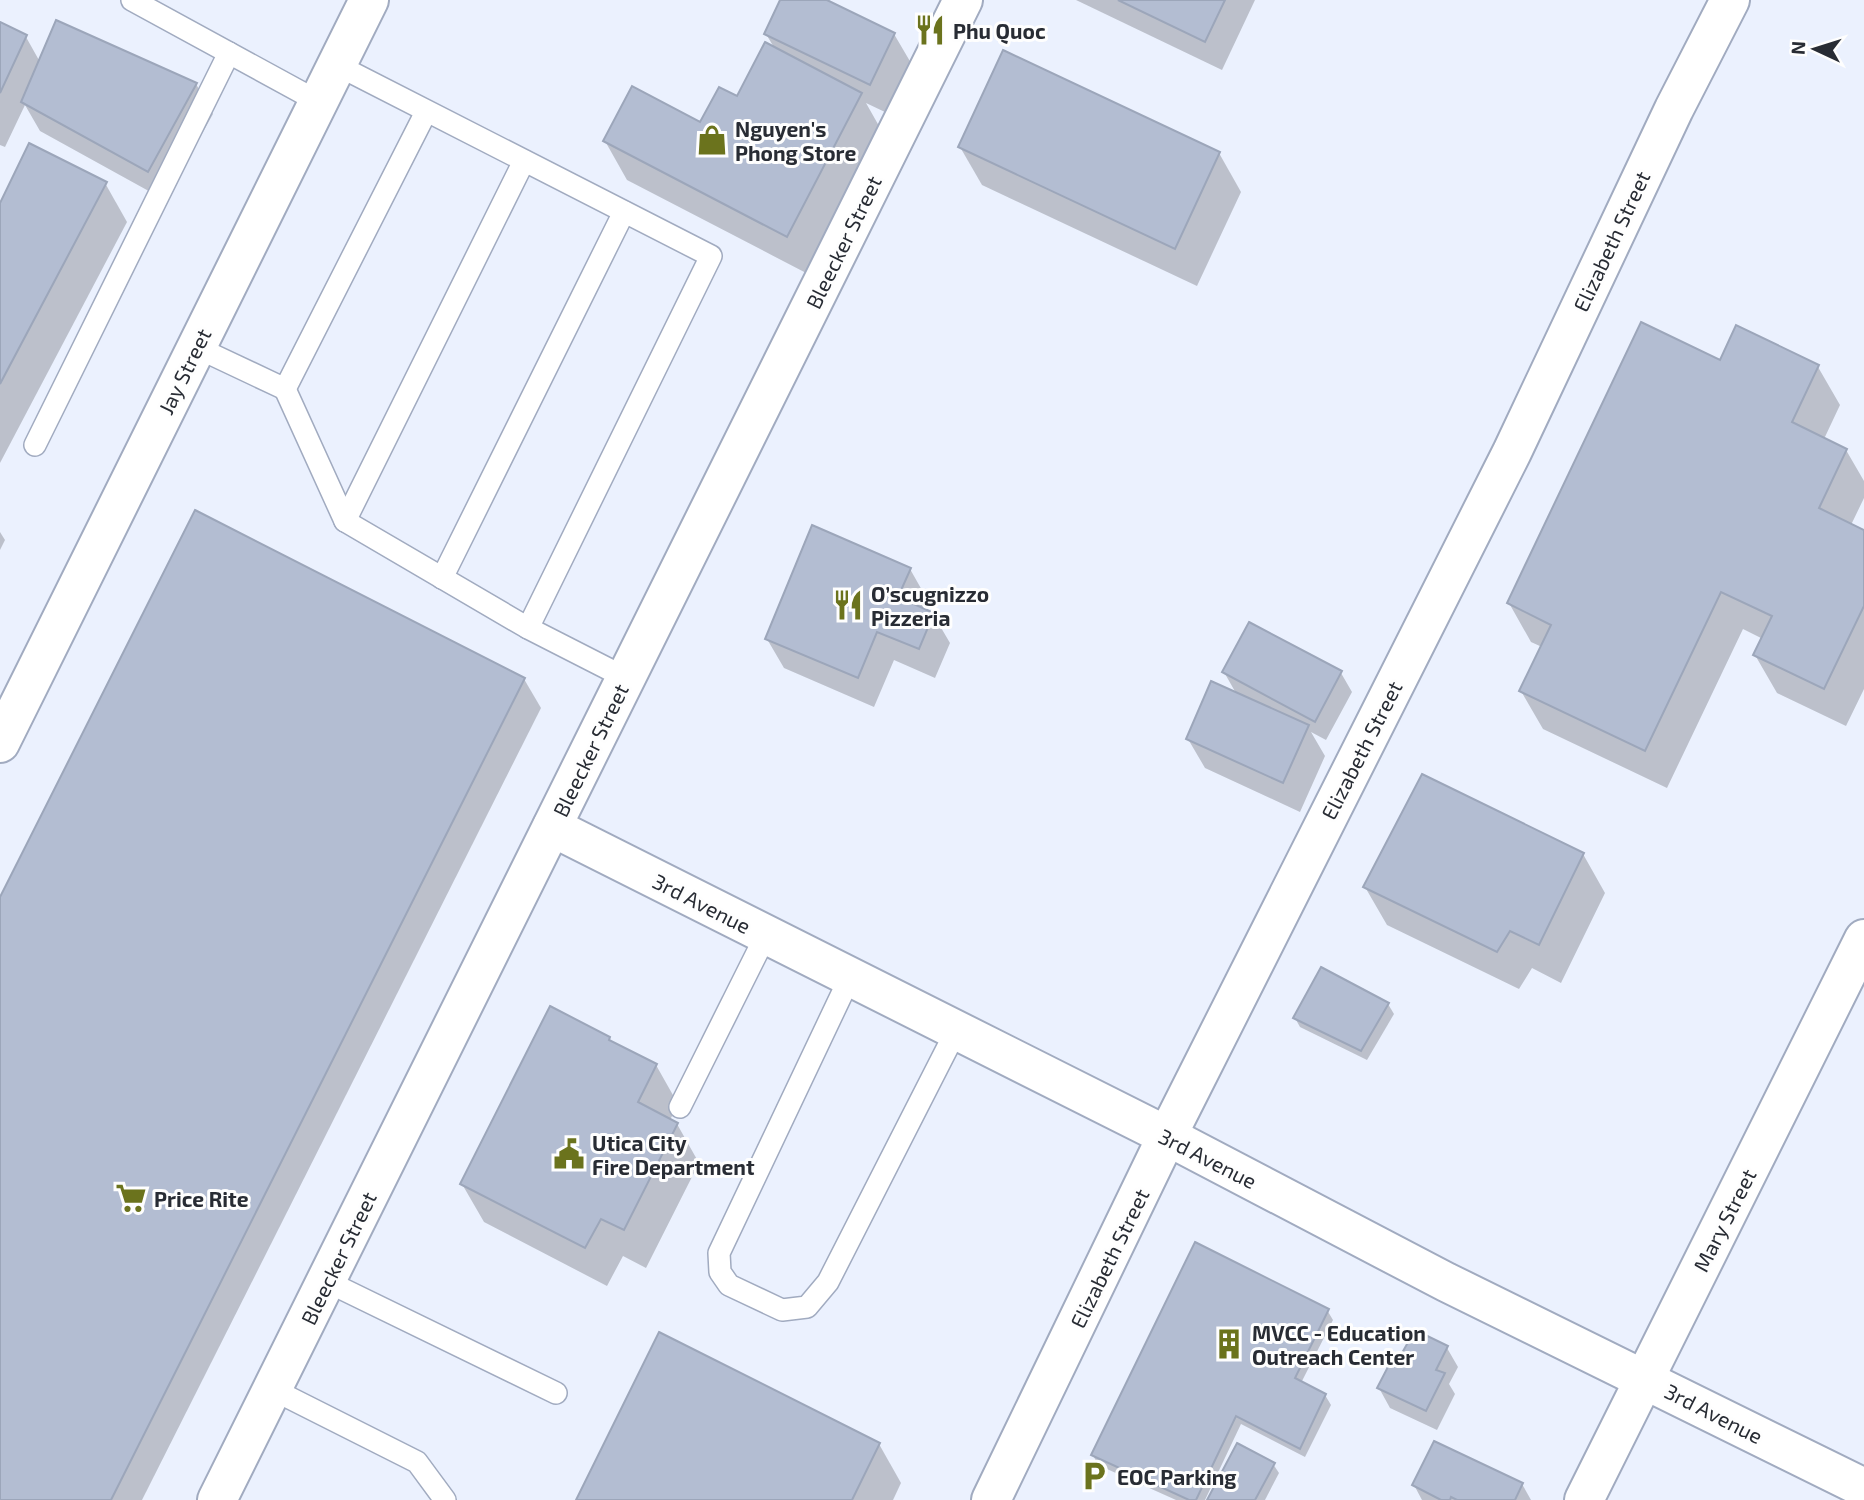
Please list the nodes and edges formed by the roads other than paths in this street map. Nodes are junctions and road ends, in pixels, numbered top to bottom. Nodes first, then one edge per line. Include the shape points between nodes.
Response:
1 (132, 0) edge
2 (369, 0) edge
3 (963, 0) edge
4 (1730, 0) edge
5 (229, 53) junction
6 (337, 65) junction
7 (318, 102) junction
8 (426, 112) junction
9 (524, 161) junction
10 (624, 212) junction
11 (196, 347) junction
12 (285, 389) junction
13 (36, 445) dead end
14 (345, 521) junction
15 (442, 578) junction
16 (528, 628) junction
17 (626, 678) junction
18 (5, 721) edge
19 (552, 827) junction
20 (766, 935) junction
21 (1864, 939) edge
22 (850, 977) junction
23 (956, 1031) junction
24 (680, 1107) dead end
25 (1167, 1136) junction
26 (326, 1281) junction
27 (1644, 1378) junction
28 (272, 1389) junction
29 (556, 1393) dead end
30 (1864, 1488) edge
31 (217, 1500) edge
32 (444, 1500) edge
33 (991, 1500) edge
34 (1584, 1500) edge

1 - 5 lane
2 - 6 street, Jay Street
3 - 17 street, Bleecker Street
4 - 25 street, Elizabeth Street via 1674,108 1513,452
5 - 7 lane
5 - 13 lane
6 - 7 street, Jay Street
6 - 8 lane
7 - 11 street, Jay Street
8 - 9 lane
8 - 12 lane
9 - 10 lane
9 - 14 lane
10 - 15 lane
10 - 16 lane via 710,256
11 - 12 lane
11 - 18 street, Jay Street
12 - 14 lane
14 - 15 lane
15 - 16 lane
16 - 17 lane
17 - 19 street, Bleecker Street
19 - 20 street, 3rd Avenue
19 - 26 street, Bleecker Street
20 - 22 street, 3rd Avenue
20 - 24 lane
21 - 27 street, Mary Street
22 - 23 street, 3rd Avenue
22 - 23 lane via 719,1253 720,1272 729,1285 782,1310 807,1307 828,1282
23 - 25 street, 3rd Avenue
25 - 27 street, 3rd Avenue via 1446,1282
25 - 33 street, Elizabeth Street
26 - 28 street, Bleecker Street
26 - 29 lane
27 - 30 street, 3rd Avenue
27 - 34 street, Mary Street
28 - 31 street, Bleecker Street
28 - 32 lane via 416,1462

